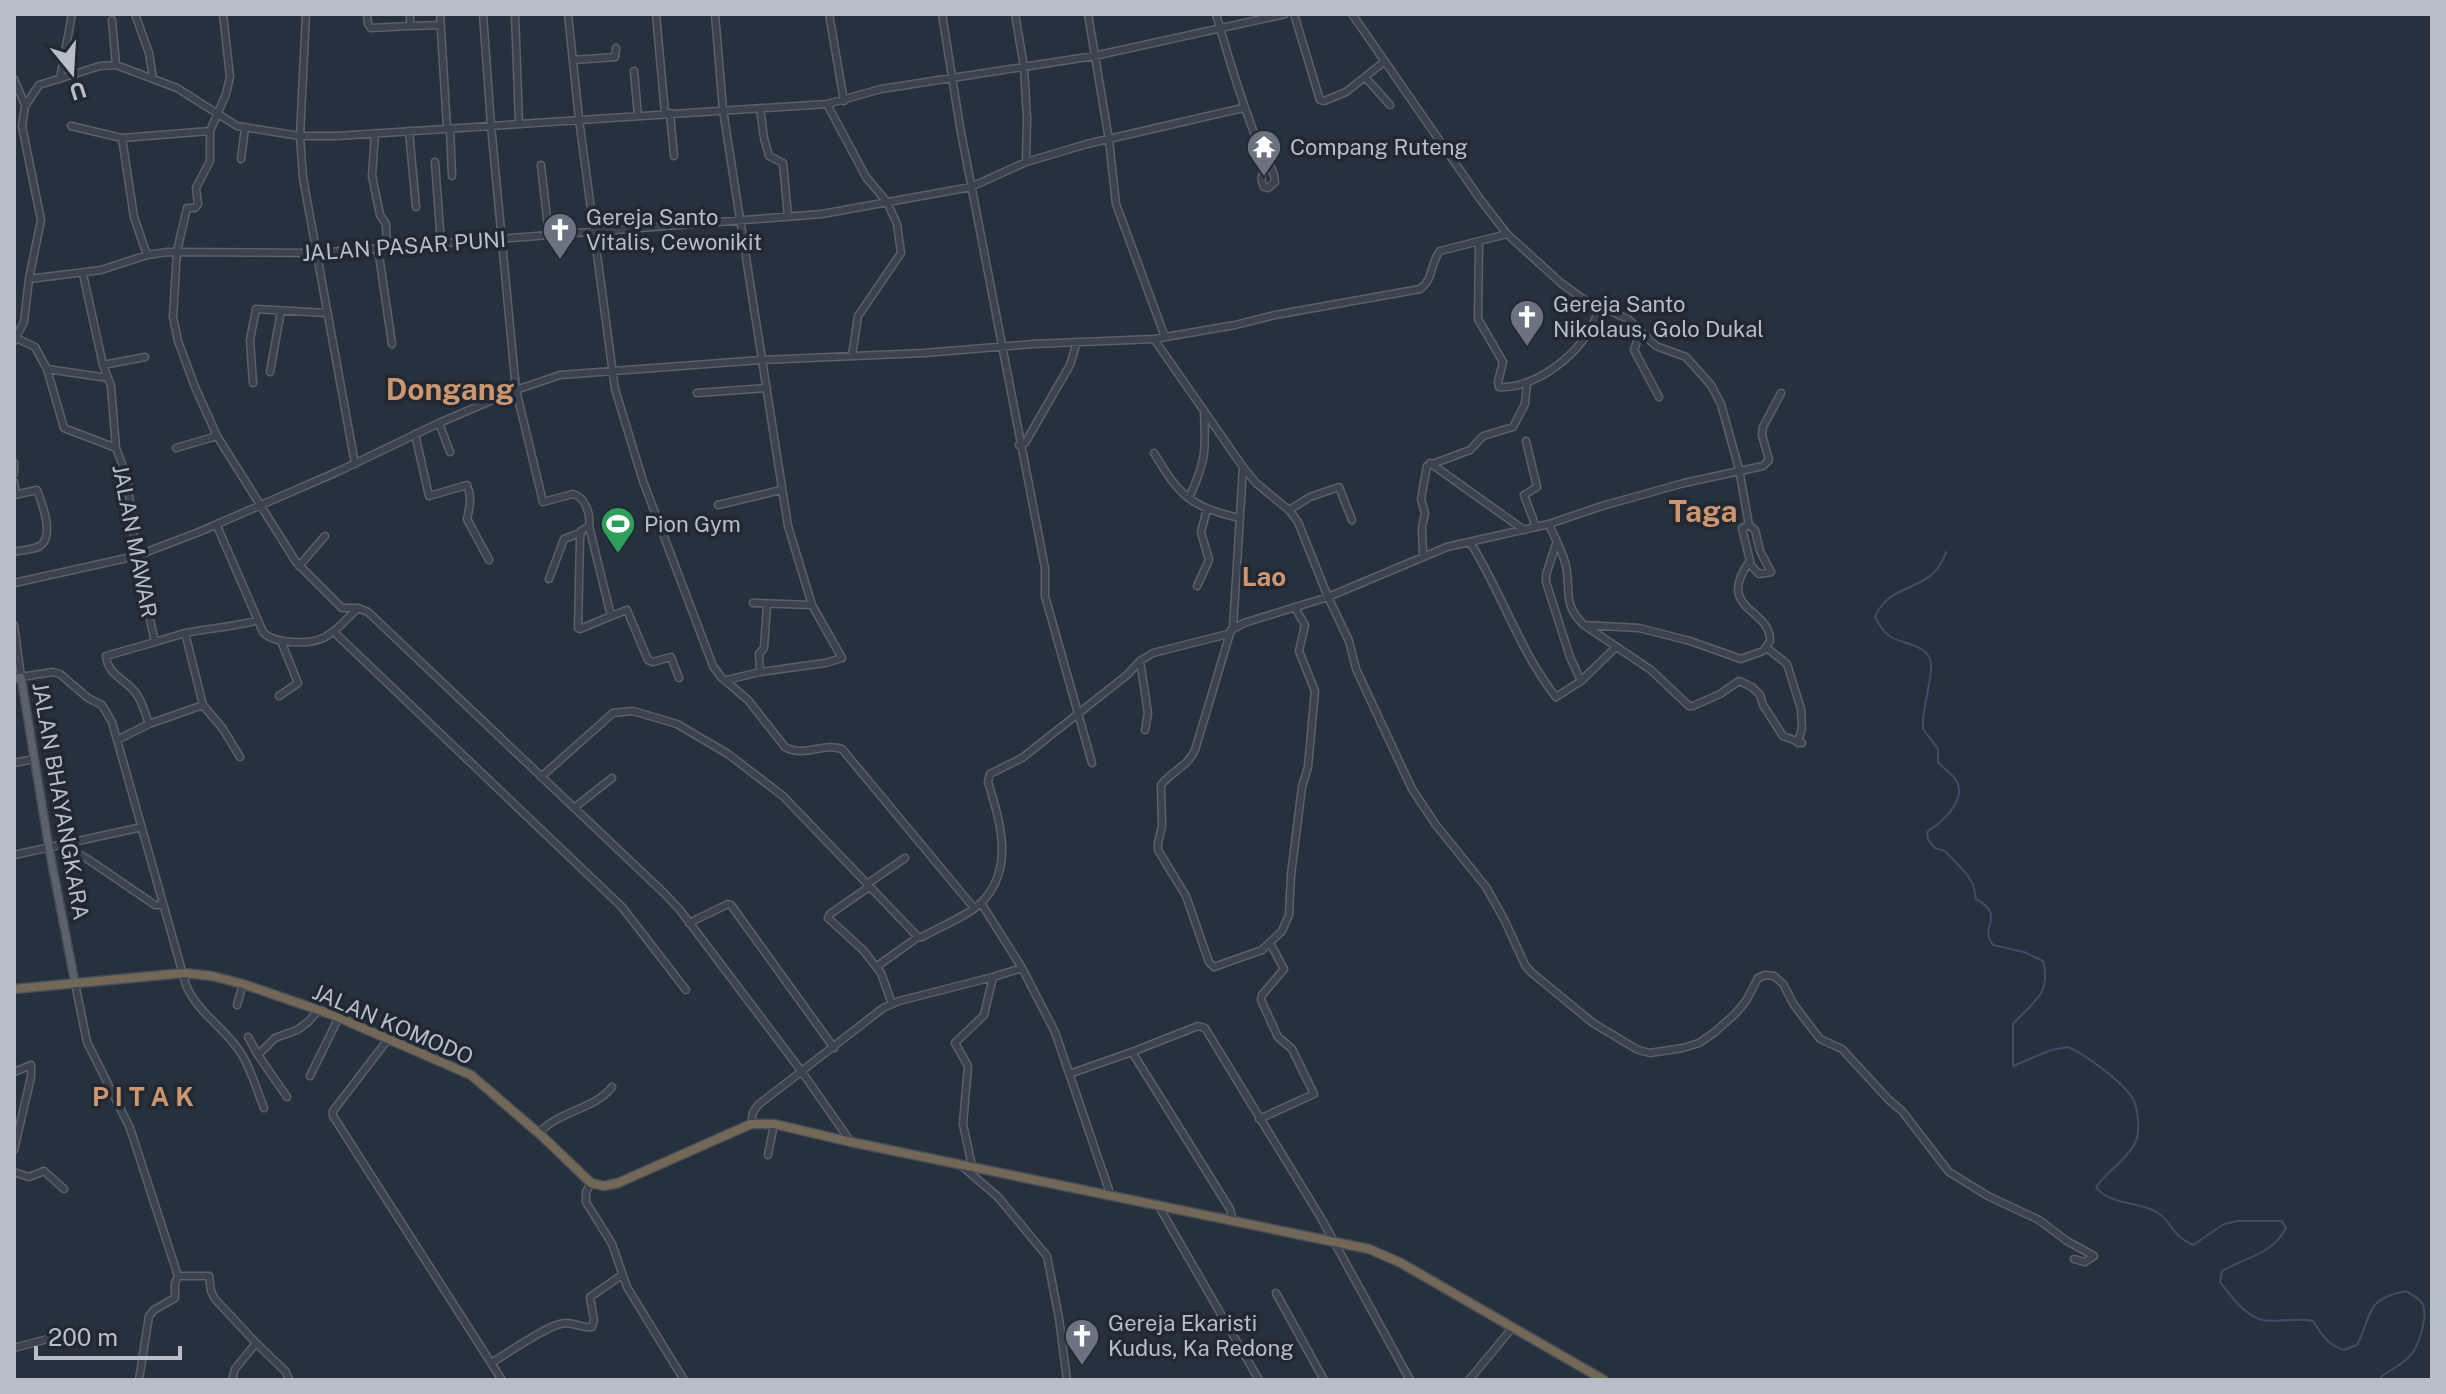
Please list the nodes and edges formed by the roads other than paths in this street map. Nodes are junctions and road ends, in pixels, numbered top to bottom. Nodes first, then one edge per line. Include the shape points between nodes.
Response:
1 (72, 14) edge
2 (135, 14) edge
3 (223, 14) edge
4 (306, 14) edge
5 (367, 14) edge
6 (410, 14) edge
7 (440, 14) edge
8 (483, 14) edge
9 (515, 14) edge
10 (568, 14) edge
11 (656, 14) edge
12 (715, 14) edge
13 (829, 14) edge
14 (942, 14) edge
15 (1015, 14) edge
16 (1088, 14) edge
17 (1216, 14) edge
18 (1285, 14) edge
19 (1294, 14) edge
20 (1352, 14) edge
21 (1265, 16) edge
22 (112, 20) dead end
23 (441, 25) junction
24 (410, 26) junction
25 (1220, 30) junction
26 (616, 48) dead end
27 (1094, 56) junction
28 (573, 60) junction
29 (1385, 61) junction
30 (116, 65) junction
31 (1024, 67) junction
32 (634, 71) dead end
33 (951, 77) junction
34 (1365, 77) junction
35 (14, 79) edge
36 (60, 79) junction
37 (153, 79) junction
38 (844, 101) junction
39 (827, 104) junction
40 (1390, 105) dead end
41 (25, 106) junction
42 (760, 108) junction
43 (1243, 108) junction
44 (723, 110) junction
45 (667, 113) junction
46 (216, 114) junction
47 (638, 116) junction
48 (579, 119) junction
49 (519, 123) junction
50 (491, 125) junction
51 (18, 126) edge
52 (71, 126) dead end
53 (245, 128) junction
54 (449, 128) junction
55 (210, 131) junction
56 (409, 131) junction
57 (375, 133) junction
58 (300, 136) junction
59 (122, 138) junction
60 (1109, 140) junction
61 (674, 156) dead end
62 (241, 159) dead end
63 (435, 162) dead end
64 (1026, 162) junction
65 (541, 165) dead end
66 (1269, 166) dead end
67 (452, 176) dead end
68 (971, 187) junction
69 (887, 202) junction
70 (416, 207) dead end
71 (788, 217) junction
72 (740, 221) junction
73 (593, 232) junction
74 (1507, 234) junction
75 (549, 236) junction
76 (502, 239) junction
77 (1479, 242) junction
78 (441, 244) junction
79 (378, 248) junction
80 (387, 248) junction
81 (177, 251) junction
82 (316, 253) junction
83 (147, 255) junction
84 (83, 274) junction
85 (29, 279) junction
86 (1599, 305) junction
87 (281, 311) junction
88 (327, 313) junction
89 (1641, 331) junction
90 (1165, 337) junction
91 (15, 339) edge
92 (1154, 339) junction
93 (1077, 342) junction
94 (392, 344) dead end
95 (1001, 346) junction
96 (852, 356) junction
97 (145, 357) dead end
98 (761, 360) junction
99 (103, 365) junction
100 (47, 369) junction
101 (612, 370) junction
102 (270, 372) dead end
103 (108, 378) junction
104 (253, 383) dead end
105 (1527, 384) junction
106 (767, 388) junction
107 (516, 390) junction
108 (697, 393) dead end
109 (1781, 393) dead end
110 (1659, 397) dead end
111 (1204, 410) junction
112 (439, 423) junction
113 (415, 434) junction
114 (217, 436) junction
115 (1526, 441) dead end
116 (1019, 445) junction
117 (116, 448) junction
118 (176, 448) dead end
119 (450, 452) dead end
120 (1154, 453) dead end
121 (14, 463) edge
122 (1430, 463) junction
123 (355, 464) junction
124 (1243, 467) junction
125 (1739, 469) junction
126 (14, 473) edge
127 (14, 482) edge
128 (781, 490) junction
129 (15, 495) edge
130 (1189, 498) junction
131 (718, 505) dead end
132 (259, 506) junction
133 (1207, 509) junction
134 (1289, 510) junction
135 (1239, 518) junction
136 (1352, 520) dead end
137 (1549, 524) junction
138 (1749, 525) junction
139 (217, 526) junction
140 (589, 526) junction
141 (1536, 527) junction
142 (1524, 530) junction
143 (580, 533) junction
144 (325, 536) dead end
145 (1470, 542) junction
146 (1556, 543) junction
147 (14, 552) edge
148 (136, 556) junction
149 (1423, 556) junction
150 (489, 560) dead end
151 (1749, 563) junction
152 (299, 566) junction
153 (549, 579) dead end
154 (14, 583) edge
155 (1197, 586) dead end
156 (1328, 597) junction
157 (753, 603) dead end
158 (767, 604) junction
159 (812, 605) junction
160 (358, 608) junction
161 (1295, 608) junction
162 (611, 616) junction
163 (258, 620) junction
164 (14, 625) edge
165 (1584, 625) junction
166 (1230, 631) junction
167 (185, 633) junction
168 (335, 633) junction
169 (281, 641) junction
170 (155, 642) junction
171 (1616, 647) junction
172 (1767, 648) junction
173 (1140, 661) junction
174 (760, 672) junction
175 (18, 678) edge
176 (679, 678) dead end
177 (730, 680) junction
178 (1581, 681) junction
179 (279, 696) dead end
180 (203, 705) junction
181 (1078, 713) junction
182 (149, 724) junction
183 (1145, 730) dead end
184 (117, 740) junction
185 (240, 757) dead end
186 (34, 759) junction
187 (14, 763) edge
188 (1092, 763) dead end
189 (541, 777) junction
190 (612, 778) dead end
191 (574, 808) junction
192 (142, 827) junction
193 (62, 845) junction
194 (49, 848) junction
195 (14, 855) edge
196 (905, 858) dead end
197 (868, 886) junction
198 (163, 905) junction
199 (977, 906) junction
200 (689, 923) junction
201 (918, 937) junction
202 (1272, 946) junction
203 (876, 967) junction
204 (1022, 968) junction
205 (184, 973) junction
206 (993, 977) junction
207 (75, 983) junction
208 (243, 984) junction
209 (14, 989) edge
210 (686, 990) dead end
211 (892, 1004) junction
212 (237, 1005) dead end
213 (318, 1011) junction
214 (339, 1017) junction
215 (248, 1037) dead end
216 (389, 1038) junction
217 (834, 1048) junction
218 (1132, 1052) junction
219 (258, 1055) junction
220 (14, 1072) edge
221 (802, 1072) junction
222 (1069, 1074) junction
223 (310, 1076) dead end
224 (612, 1087) dead end
225 (287, 1097) dead end
226 (264, 1108) dead end
227 (1259, 1119) junction
228 (751, 1124) junction
229 (774, 1124) junction
230 (539, 1133) junction
231 (851, 1142) junction
232 (14, 1150) edge
233 (768, 1155) dead end
234 (961, 1165) junction
235 (972, 1166) junction
236 (14, 1172) edge
237 (591, 1183) junction
238 (64, 1189) dead end
239 (1111, 1196) junction
240 (1158, 1205) junction
241 (1233, 1221) junction
242 (1333, 1242) junction
243 (2074, 1259) dead end
244 (622, 1275) junction
245 (178, 1276) junction
246 (1276, 1293) dead end
247 (1513, 1327) junction
248 (55, 1337) dead end
249 (256, 1343) junction
250 (14, 1348) edge
251 (491, 1363) junction
252 (139, 1380) edge
253 (232, 1380) edge
254 (289, 1380) edge
255 (502, 1380) edge
256 (684, 1380) edge
257 (1067, 1380) edge
258 (1259, 1380) edge
259 (1324, 1380) edge
260 (1410, 1380) edge
261 (1467, 1380) edge
262 (1604, 1380) edge

1 - 36 street
2 - 37 street
3 - 46 street via 230,77
4 - 58 street
5 - 24 street via 371,28
6 - 24 street
7 - 23 street
8 - 50 street
9 - 49 street
10 - 28 street
11 - 45 street
12 - 44 street
13 - 38 street
14 - 33 street
15 - 31 street
16 - 27 street
17 - 25 street
18 - 21 street
19 - 34 street via 1320,100 1341,95
20 - 29 street
21 - 25 street
22 - 30 street
23 - 24 street
23 - 54 street
25 - 27 street
25 - 43 street
26 - 28 street via 615,57
27 - 31 street
27 - 60 street
28 - 48 street
29 - 34 street
29 - 74 street
30 - 36 street
30 - 37 street
31 - 33 street
31 - 64 street
32 - 47 street
33 - 38 street
33 - 68 street
34 - 40 street
35 - 41 street
36 - 41 street via 39,85
37 - 46 street
38 - 39 street
39 - 42 street
39 - 69 street via 866,177
41 - 51 street
42 - 44 street
42 - 71 street via 769,156 783,163
43 - 60 street, JALAN PASAR PUNI
43 - 66 street
44 - 45 street
44 - 72 street
45 - 47 street
45 - 61 street
46 - 53 street
46 - 55 street
47 - 48 street
48 - 49 street
48 - 73 street
49 - 50 street
50 - 54 street
50 - 76 street
51 - 85 street via 41,220
52 - 59 street
53 - 58 street
53 - 62 street
54 - 56 street
54 - 67 street
55 - 59 street
55 - 81 street via 210,161 196,188 197,206 185,209
56 - 57 street
56 - 70 street
57 - 58 street
57 - 80 street via 372,176
58 - 82 street
59 - 83 street via 134,217
60 - 64 street, JALAN PASAR PUNI
60 - 90 street via 1117,208
63 - 78 street
64 - 68 street, JALAN PASAR PUNI
65 - 75 street
68 - 69 street, JALAN PASAR PUNI
68 - 95 street
69 - 71 street, JALAN PASAR PUNI
69 - 96 street via 901,253 858,316
71 - 72 street, JALAN PASAR PUNI
72 - 73 street, JALAN PASAR PUNI
72 - 98 street
73 - 75 street, JALAN PASAR PUNI
73 - 101 street
74 - 77 street
74 - 86 street via 1561,283
75 - 76 street, JALAN PASAR PUNI
76 - 78 street, JALAN PASAR PUNI
76 - 107 street
77 - 90 street via 1440,251 1420,289
77 - 105 street via 1478,317 1503,362 1498,386
78 - 80 street, JALAN PASAR PUNI
79 - 80 street, JALAN PASAR PUNI
79 - 82 street, JALAN PASAR PUNI
79 - 94 street
81 - 82 street, JALAN PASAR PUNI
81 - 83 street, JALAN PASAR PUNI
81 - 114 street via 174,327
82 - 88 street
83 - 84 street, JALAN PASAR PUNI
84 - 85 street, JALAN PASAR PUNI
84 - 99 street, JALAN MAWAR
85 - 91 street via 24,322
86 - 89 street
86 - 105 street via 1597,321 1567,359
87 - 88 street
87 - 102 street
87 - 104 street via 256,310 250,340
88 - 123 street
89 - 110 street via 1634,350
89 - 125 street via 1656,346 1686,357 1711,385
90 - 92 street
91 - 100 street via 35,347
92 - 93 street
92 - 111 street
93 - 95 street
93 - 116 street via 1070,365
95 - 96 street
95 - 116 street
96 - 98 street
97 - 99 street
98 - 101 street
98 - 106 street
99 - 103 street, JALAN MAWAR
100 - 103 street
100 - 117 street via 63,427
101 - 107 street via 560,375
101 - 177 street via 643,481 713,666
103 - 117 street, JALAN MAWAR
105 - 122 street via 1525,404 1513,427 1483,436 1466,452
106 - 108 street
106 - 128 street
107 - 112 street
107 - 140 street via 543,502 577,495 584,502
109 - 125 street via 1763,427 1768,463
111 - 124 street
111 - 130 street via 1202,472
112 - 113 street
112 - 119 street
113 - 123 street
113 - 150 street via 429,496 468,485 467,519
114 - 118 street
114 - 132 street
115 - 141 street via 1537,487 1524,495
116 - 181 street via 1045,568 1045,596
117 - 148 street, JALAN MAWAR via 127,477
120 - 130 street via 1174,486
121 - 126 street
122 - 142 street
122 - 149 street via 1421,499
123 - 132 street
124 - 134 street
124 - 135 street
125 - 137 street
125 - 138 street
127 - 129 street
128 - 131 street
128 - 159 street
129 - 147 street via 38,491 47,532 40,546
130 - 133 street
132 - 139 street
132 - 152 street
133 - 135 street
133 - 155 street via 1201,532 1209,560
134 - 136 street via 1339,487
134 - 156 street
135 - 166 street
137 - 141 street
137 - 146 street
138 - 151 street via 1742,528
138 - 151 street via 1771,572 1759,574
139 - 148 street
139 - 163 street
140 - 143 street
140 - 162 street
141 - 142 street
142 - 145 street
143 - 153 street via 564,539
143 - 162 street via 578,628
144 - 152 street
145 - 149 street
145 - 178 street via 1555,696
146 - 165 street via 1566,565 1568,599
146 - 178 street via 1546,582
148 - 154 street
148 - 170 street, JALAN MAWAR
149 - 156 street
151 - 172 street via 1740,574 1739,592 1746,609 1769,631
152 - 160 street via 342,608
156 - 161 street
156 - 243 street via 1417,797 1486,887 1531,972 1593,1023 1650,1053 1699,1043 1735,1014 1758,978 1774,976 1820,1039 1842,1049 1909,1119 1949,1172 2039,1220 2094,1257 2085,1262
157 - 158 street
158 - 159 street
158 - 174 street
159 - 174 street via 841,659
160 - 168 street
160 - 189 street via 372,614
161 - 166 street
161 - 202 street via 1305,625 1299,651 1315,693 1289,915
162 - 176 street via 627,610 648,660 671,657
163 - 167 street
163 - 169 street via 264,634
164 - 175 street, JALAN BHAYANGKARA
165 - 171 street
165 - 172 street via 1639,628 1741,659
166 - 173 street
166 - 202 street via 1195,750 1187,764 1161,785 1157,847 1186,896 1211,965
167 - 170 street
167 - 180 street
168 - 169 street via 314,642
168 - 210 street via 622,907
169 - 179 street via 298,683
170 - 182 street, JALAN MAWAR via 106,657 114,674 138,696
171 - 172 street via 1691,707 1739,681 1752,687 1782,734 1800,743 1801,709 1787,664
171 - 178 street
173 - 181 street
173 - 183 street via 1148,713
174 - 177 street
175 - 184 street via 60,674 102,705
175 - 186 main road, JALAN BHAYANGKARA
177 - 199 street via 793,752 842,749
180 - 182 street
180 - 185 street
181 - 188 street
181 - 199 street via 1022,758 988,777 1003,859 998,878
182 - 184 street
184 - 192 street
186 - 187 street
186 - 194 main road, JALAN BHAYANGKARA
189 - 191 street
189 - 197 street via 613,713 633,711 677,724 783,796
190 - 191 street
191 - 200 street
192 - 193 street
192 - 198 street
193 - 194 street
193 - 198 street via 155,905
194 - 195 street
194 - 207 main road, JALAN BHAYANGKARA
196 - 197 street
197 - 201 street
197 - 203 street via 828,916
198 - 205 street
199 - 201 street
199 - 204 street
200 - 217 street via 731,905
200 - 221 street
201 - 203 street
202 - 227 street via 1284,971 1261,1000 1314,1094
203 - 211 street
204 - 206 street
204 - 222 street via 1055,1032
205 - 207 highway, JALAN KOMODO
205 - 208 highway, JALAN KOMODO
205 - 226 street via 196,1005 241,1052
206 - 211 street
206 - 235 street via 984,1015 955,1043 968,1066 963,1124
207 - 209 highway, JALAN KOMODO
207 - 245 street via 87,1042 130,1128
208 - 212 street
208 - 213 highway, JALAN KOMODO
211 - 217 street
213 - 214 highway, JALAN KOMODO
213 - 219 street
214 - 216 highway, JALAN KOMODO
214 - 223 street
215 - 219 street
216 - 230 highway, JALAN KOMODO via 471,1075
216 - 251 street via 333,1116
217 - 221 street
218 - 222 street
218 - 227 street via 1202,1026
218 - 241 street
219 - 225 street
220 - 232 street via 31,1065
221 - 228 street via 758,1105
221 - 231 street
222 - 239 street
224 - 230 street via 602,1098 550,1121
227 - 242 street
228 - 229 highway
228 - 237 highway via 610,1186
229 - 231 highway
229 - 233 street
230 - 237 highway, JALAN KOMODO
231 - 234 highway
234 - 235 highway
234 - 257 street via 998,1197 1047,1256
235 - 239 highway
236 - 238 street via 29,1177 43,1170
237 - 244 street via 586,1202 612,1244
239 - 240 highway
240 - 241 highway
240 - 258 street
241 - 242 highway
242 - 247 highway via 1381,1253
242 - 260 street
244 - 251 street via 590,1297 592,1327 557,1325
244 - 256 street
245 - 249 street via 209,1276 215,1299
245 - 252 street via 175,1298 149,1316
246 - 259 street
247 - 261 street
247 - 262 highway
248 - 250 street
249 - 253 street
249 - 254 street
251 - 255 street

